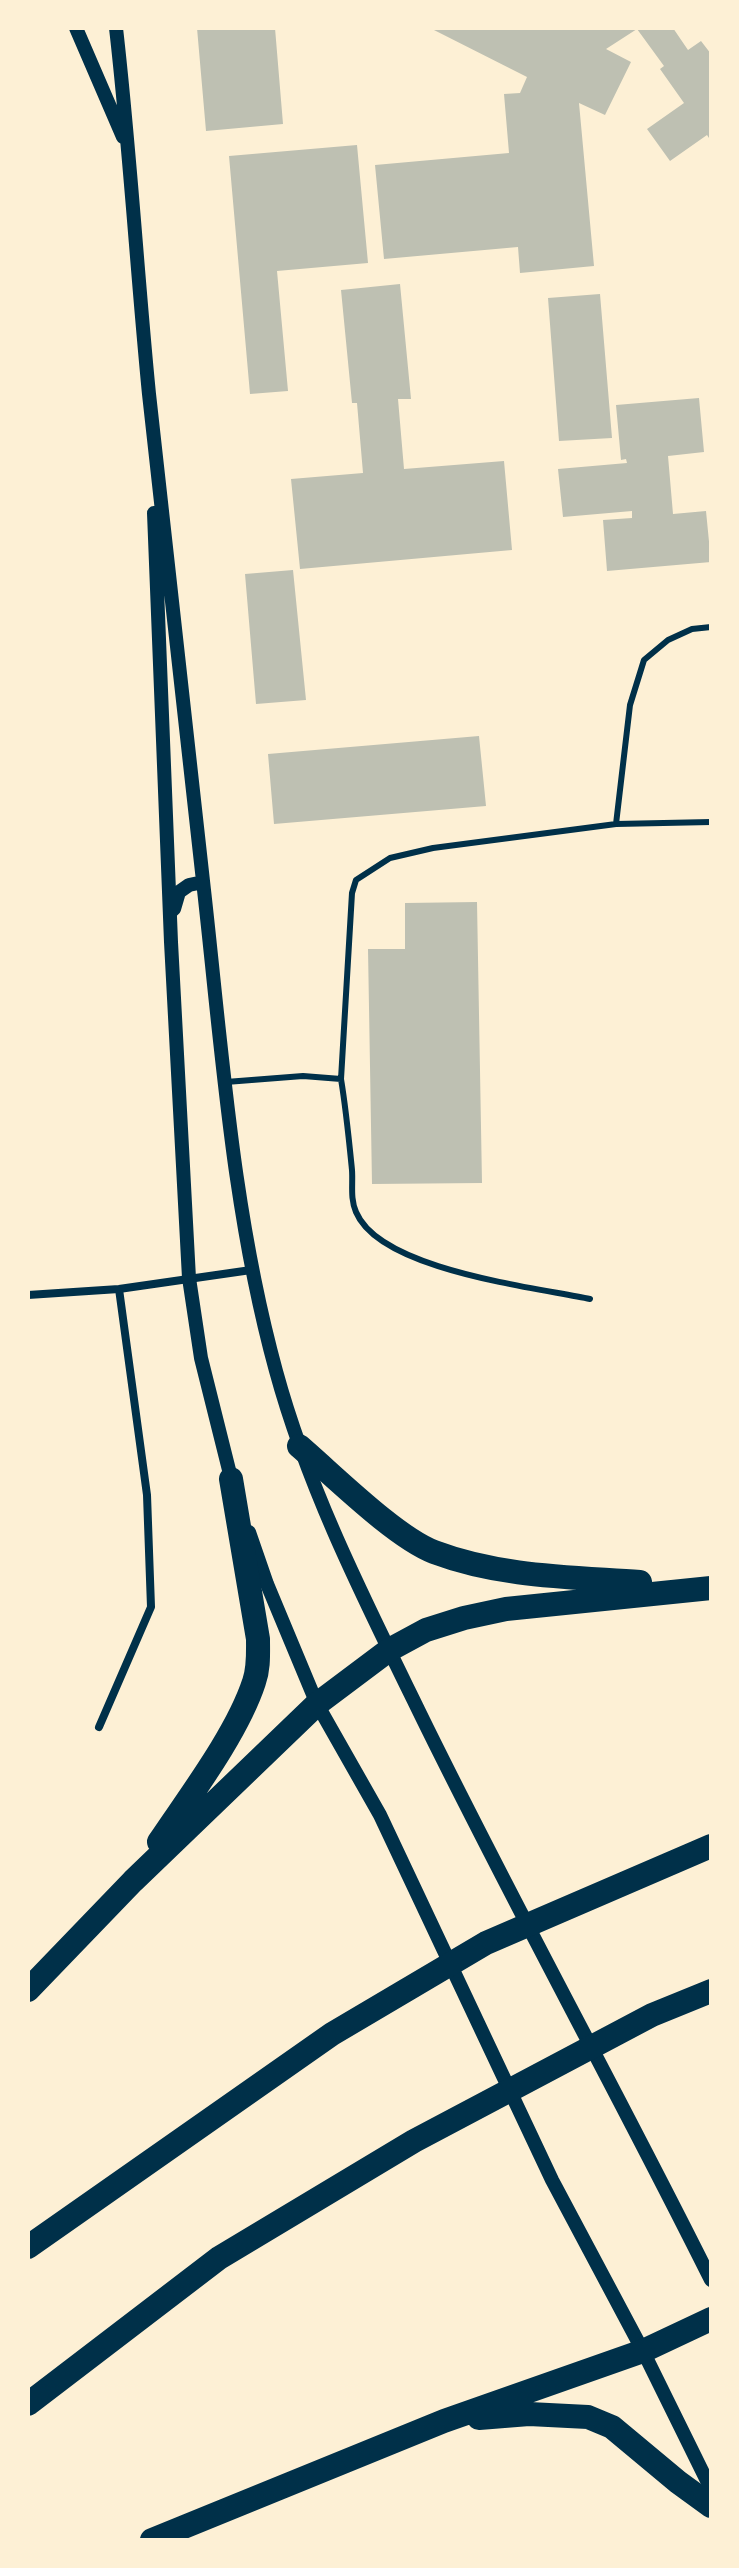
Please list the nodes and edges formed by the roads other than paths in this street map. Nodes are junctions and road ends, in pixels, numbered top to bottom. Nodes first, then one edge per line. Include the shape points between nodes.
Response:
1 (76, 28) edge
2 (116, 28) edge
3 (130, 152) junction
4 (149, 391) junction
5 (711, 627) edge
6 (711, 822) edge
7 (616, 824) junction
8 (203, 882) junction
9 (171, 942) junction
10 (341, 1079) junction
11 (226, 1082) junction
12 (251, 1270) junction
13 (189, 1278) junction
14 (119, 1289) junction
15 (28, 1295) edge
16 (590, 1299) dead end
17 (299, 1446) junction
18 (231, 1479) junction
19 (711, 1587) edge
20 (389, 1650) junction
21 (317, 1704) junction
22 (99, 1727) dead end
23 (711, 1846) edge
24 (133, 1881) junction
25 (28, 1990) edge
26 (711, 1991) edge
27 (28, 2247) edge
28 (711, 2280) edge
29 (711, 2319) edge
30 (643, 2351) junction
31 (28, 2404) edge
32 (444, 2421) junction
33 (711, 2489) edge
34 (711, 2506) edge
35 (152, 2540) edge

1 - 3 street
2 - 3 street
3 - 4 street
4 - 8 street
4 - 9 street
5 - 7 lane via 668,640 644,660 630,705
6 - 7 lane
7 - 10 lane via 433,848 390,858 356,880
8 - 9 street via 179,892
8 - 11 street
9 - 13 street
10 - 11 lane
10 - 16 lane via 351,1199 369,1233 433,1266
11 - 12 street
12 - 13 street
12 - 17 street
13 - 14 street
13 - 18 street via 201,1358
14 - 15 street
14 - 22 street via 147,1495 151,1607
17 - 19 highway via 432,1552 515,1573
17 - 20 street
18 - 21 street
18 - 24 highway via 258,1639 254,1683 203,1777
19 - 20 highway via 506,1609 426,1630
20 - 21 highway
20 - 28 street
21 - 24 highway
21 - 30 street via 380,1815 552,2180
23 - 27 highway via 486,1943 332,2034
24 - 25 highway
26 - 31 highway via 652,2015 414,2141 219,2258
29 - 30 highway
30 - 32 highway
30 - 33 street
32 - 34 highway via 529,2414 588,2417 612,2427
32 - 35 highway

